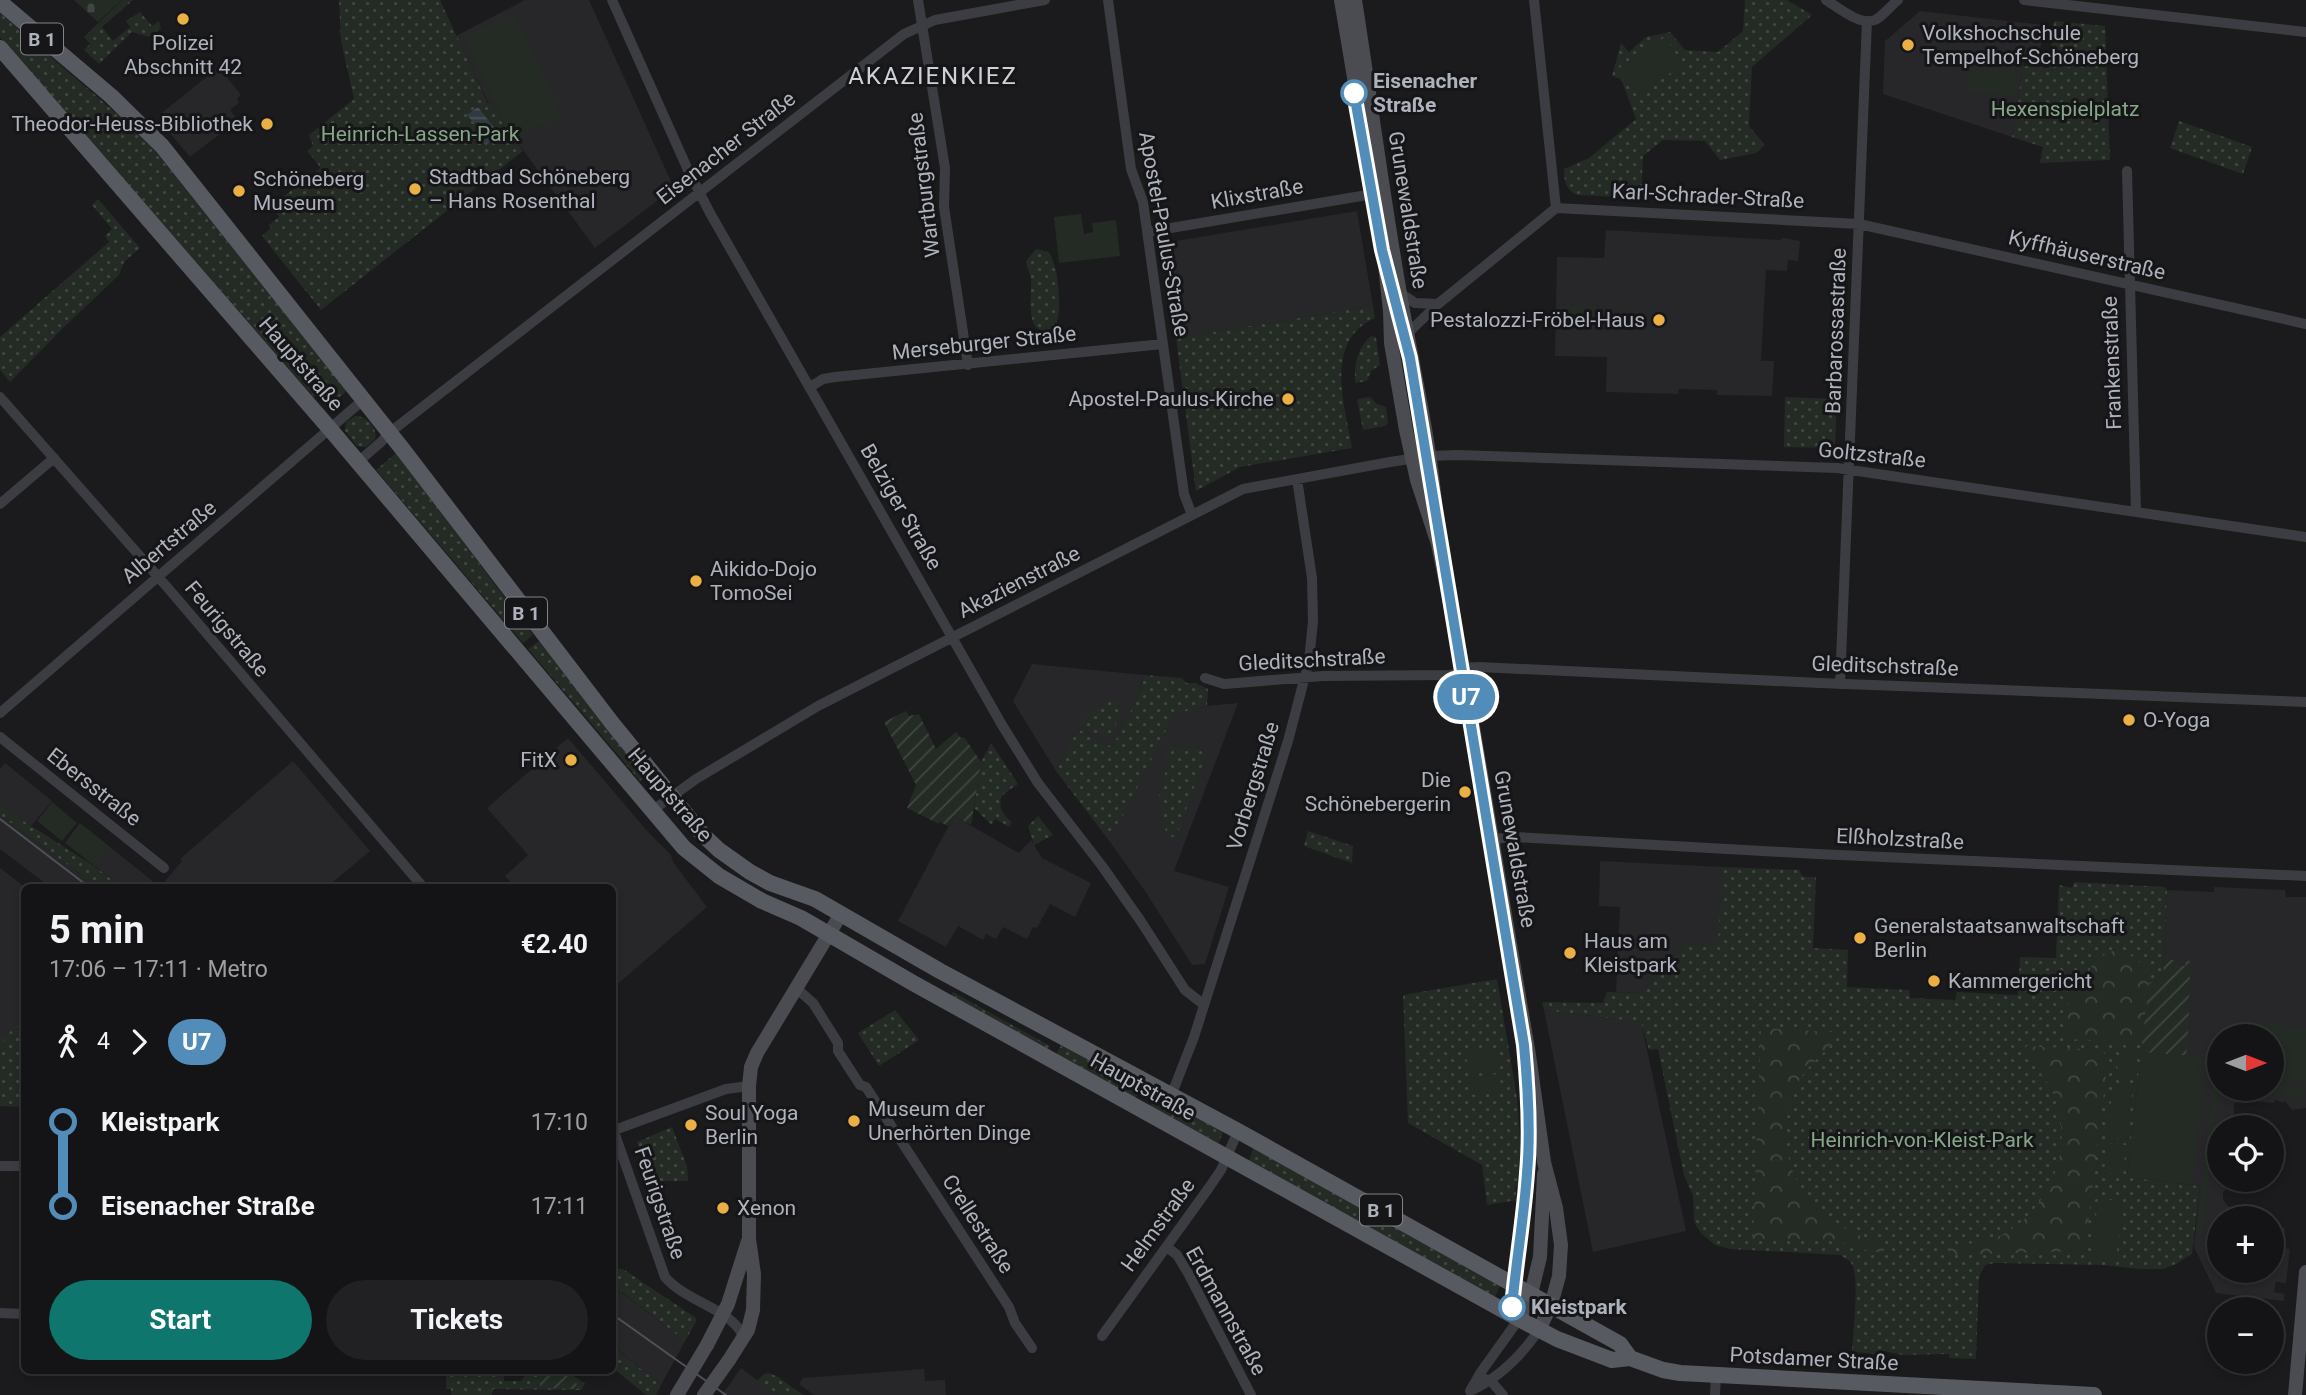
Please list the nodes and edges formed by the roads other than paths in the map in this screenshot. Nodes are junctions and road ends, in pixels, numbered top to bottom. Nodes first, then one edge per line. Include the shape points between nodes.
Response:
1 (612, 0) edge
2 (918, 0) edge
3 (1045, 0) edge
4 (1108, 0) edge
5 (1341, 0) edge
6 (1355, 0) edge
7 (1534, 0) edge
8 (1826, 0) edge
9 (1898, 0) edge
10 (2024, 0) edge
11 (2125, 0) edge
12 (2, 6) edge
13 (2123, 11) junction
14 (1867, 21) junction
15 (922, 25) junction
16 (2306, 32) edge
17 (0, 48) edge
18 (2127, 171) dead end
19 (700, 193) junction
20 (1373, 194) junction
21 (1556, 208) junction
22 (1859, 224) junction
23 (1147, 232) junction
24 (2130, 285) junction
25 (1399, 292) junction
26 (1438, 304) junction
27 (2306, 324) edge
28 (1407, 334) junction
29 (1163, 344) junction
30 (968, 365) junction
31 (1415, 386) junction
32 (810, 387) junction
33 (1399, 389) junction
34 (0, 397) edge
35 (363, 400) junction
36 (330, 429) junction
37 (389, 433) junction
38 (1429, 456) junction
39 (54, 458) junction
40 (1412, 458) junction
41 (358, 462) junction
42 (1850, 469) junction
43 (1297, 478) junction
44 (0, 504) edge
45 (2136, 512) junction
46 (1192, 515) junction
47 (2306, 537) edge
48 (1438, 544) junction
49 (158, 577) junction
50 (953, 637) junction
51 (1463, 671) junction
52 (1306, 677) junction
53 (1205, 678) dead end
54 (1840, 684) junction
55 (2306, 702) edge
56 (0, 713) edge
57 (0, 737) edge
58 (671, 797) junction
59 (653, 810) junction
60 (1492, 839) junction
61 (164, 868) dead end
62 (2306, 876) edge
63 (420, 884) edge
64 (841, 914) junction
65 (828, 934) junction
66 (796, 988) junction
67 (1203, 1004) junction
68 (749, 1086) junction
69 (1171, 1096) junction
70 (616, 1128) edge
71 (1238, 1132) junction
72 (616, 1137) edge
73 (1227, 1158) junction
74 (1545, 1162) junction
75 (0, 1166) edge
76 (21, 1166) edge
77 (749, 1239) junction
78 (1167, 1247) junction
79 (2306, 1272) edge
80 (1531, 1294) junction
81 (1551, 1305) junction
82 (0, 1313) edge
83 (21, 1314) edge
84 (722, 1315) junction
85 (1519, 1319) junction
86 (1539, 1330) junction
87 (1102, 1336) dead end
88 (744, 1338) junction
89 (1031, 1348) dead end
90 (1630, 1358) junction
91 (1716, 1375) junction
92 (1477, 1380) junction
93 (1490, 1380) junction
94 (1470, 1394) edge
95 (677, 1395) edge
96 (704, 1395) edge
97 (1251, 1395) edge
98 (1503, 1395) edge
99 (1715, 1395) edge
100 (2094, 1395) edge
101 (2295, 1395) edge

1 - 19 street, Belziger Straße
2 - 15 street, Wartburgstraße
3 - 15 street, Eisenacher Straße
4 - 23 street, Apostel-Paulus-Straße via 1131,169 1143,202
5 - 20 main road, Grunewaldstraße
6 - 25 main road, Grunewaldstraße
7 - 21 street
8 - 14 street
9 - 14 street via 1875,21
10 - 13 street
11 - 13 street
12 - 35 main road, Hauptstraße / B 1 via 111,96 162,146
13 - 16 street
14 - 22 street, Barbarossastraße
15 - 19 street, Eisenacher Straße via 904,34
15 - 30 street, Wartburgstraße via 945,168 944,207
17 - 36 main road, Hauptstraße / B 1
18 - 24 street, Frankenstraße
19 - 32 street, Belziger Straße
19 - 37 street, Eisenacher Straße
20 - 23 street, Klixstraße
20 - 33 main road, Grunewaldstraße
21 - 22 street, Karl-Schrader-Straße
21 - 26 street
22 - 24 street, Kyffhäuserstraße
22 - 42 street, Barbarossastraße
23 - 29 street, Apostel-Paulus-Straße
24 - 27 street, Kyffhäuserstraße
24 - 45 street, Frankenstraße
25 - 26 street via 1415,303
25 - 28 main road, Grunewaldstraße
26 - 28 street
28 - 31 main road, Grunewaldstraße
29 - 30 street, Merseburger Straße
29 - 46 street, Apostel-Paulus-Straße via 1184,494
30 - 32 street, Merseburger Straße via 835,377
31 - 33 street
31 - 38 main road, Grunewaldstraße
32 - 50 street, Belziger Straße
33 - 40 main road, Grunewaldstraße
34 - 39 street, Feurigstraße
35 - 36 street, Albertstraße
35 - 37 main road, Hauptstraße / B 1
36 - 41 main road, Hauptstraße / B 1
36 - 49 street, Albertstraße
37 - 41 street, Eisenacher Straße
37 - 58 main road, Hauptstraße / B 1
38 - 40 street, Akazienstraße
38 - 42 street, Goltzstraße
38 - 48 main road, Grunewaldstraße
39 - 44 street
39 - 49 street, Feurigstraße
40 - 43 street, Akazienstraße
40 - 48 main road, Grunewaldstraße
41 - 59 main road, Hauptstraße / B 1
42 - 45 street, Goltzstraße
42 - 54 street, Barbarossastraße
43 - 46 street, Akazienstraße via 1243,489
43 - 52 street, Vorbergstraße via 1313,599
45 - 47 street, Goltzstraße
46 - 50 street, Akazienstraße
48 - 51 main road, Grunewaldstraße
49 - 56 street, Albertstraße
49 - 63 street, Feurigstraße
50 - 58 street, Akazienstraße via 818,706
50 - 67 street, Belziger Straße via 1038,783 1102,866 1185,990
51 - 52 street, Gleditschstraße via 1450,675
51 - 54 street, Gleditschstraße via 1479,667
51 - 60 main road, Grunewaldstraße
52 - 53 street, Gleditschstraße via 1224,684
52 - 67 street, Vorbergstraße
54 - 55 street, Gleditschstraße
57 - 61 street, Ebersstraße
58 - 59 street, Akazienstraße
58 - 64 main road, Hauptstraße / B 1 via 731,860 769,883 816,899
59 - 65 main road, Hauptstraße / B 1 via 684,848 719,876
60 - 62 street, Elßholzstraße
60 - 74 main road, Grunewaldstraße
64 - 65 main road
64 - 69 main road, Hauptstraße / B 1
65 - 66 main road
65 - 73 main road, Hauptstraße / B 1
66 - 68 main road via 753,1060
66 - 89 street, Crellestraße via 813,1003 838,1043 838,1051 1009,1307
67 - 69 street, Vorbergstraße
68 - 70 street via 726,1089
68 - 77 main road
69 - 71 main road, Hauptstraße / B 1
71 - 73 street, Helmstraße
71 - 80 main road, Hauptstraße / B 1
72 - 84 street, Feurigstraße via 666,1277
73 - 78 street, Helmstraße
73 - 85 main road, Hauptstraße / B 1
74 - 80 main road, Grunewaldstraße via 1539,1257
74 - 81 main road, Grunewaldstraße via 1561,1245 1558,1285
75 - 76 street
77 - 84 main road
77 - 88 main road via 754,1300
78 - 87 street, Helmstraße
78 - 97 street, Erdmannstraße via 1177,1255
79 - 101 main road
80 - 81 main road, Hauptstraße / B 1
80 - 85 main road, Grunewaldstraße
81 - 86 main road, Grunewaldstraße
81 - 90 main road, Potsdamer Straße / B 1 via 1620,1343
82 - 83 street
84 - 88 street, Feurigstraße via 737,1325
84 - 95 main road, bridge
85 - 86 main road, Hauptstraße / B 1
85 - 92 street
86 - 90 main road, Hauptstraße / B 1 via 1612,1360
86 - 93 street
88 - 96 main road, bridge
90 - 91 main road, Potsdamer Straße / B 1 via 1672,1371
91 - 99 street
91 - 100 main road, Potsdamer Straße / B 1
92 - 93 street
92 - 94 street
93 - 94 street
93 - 98 street

